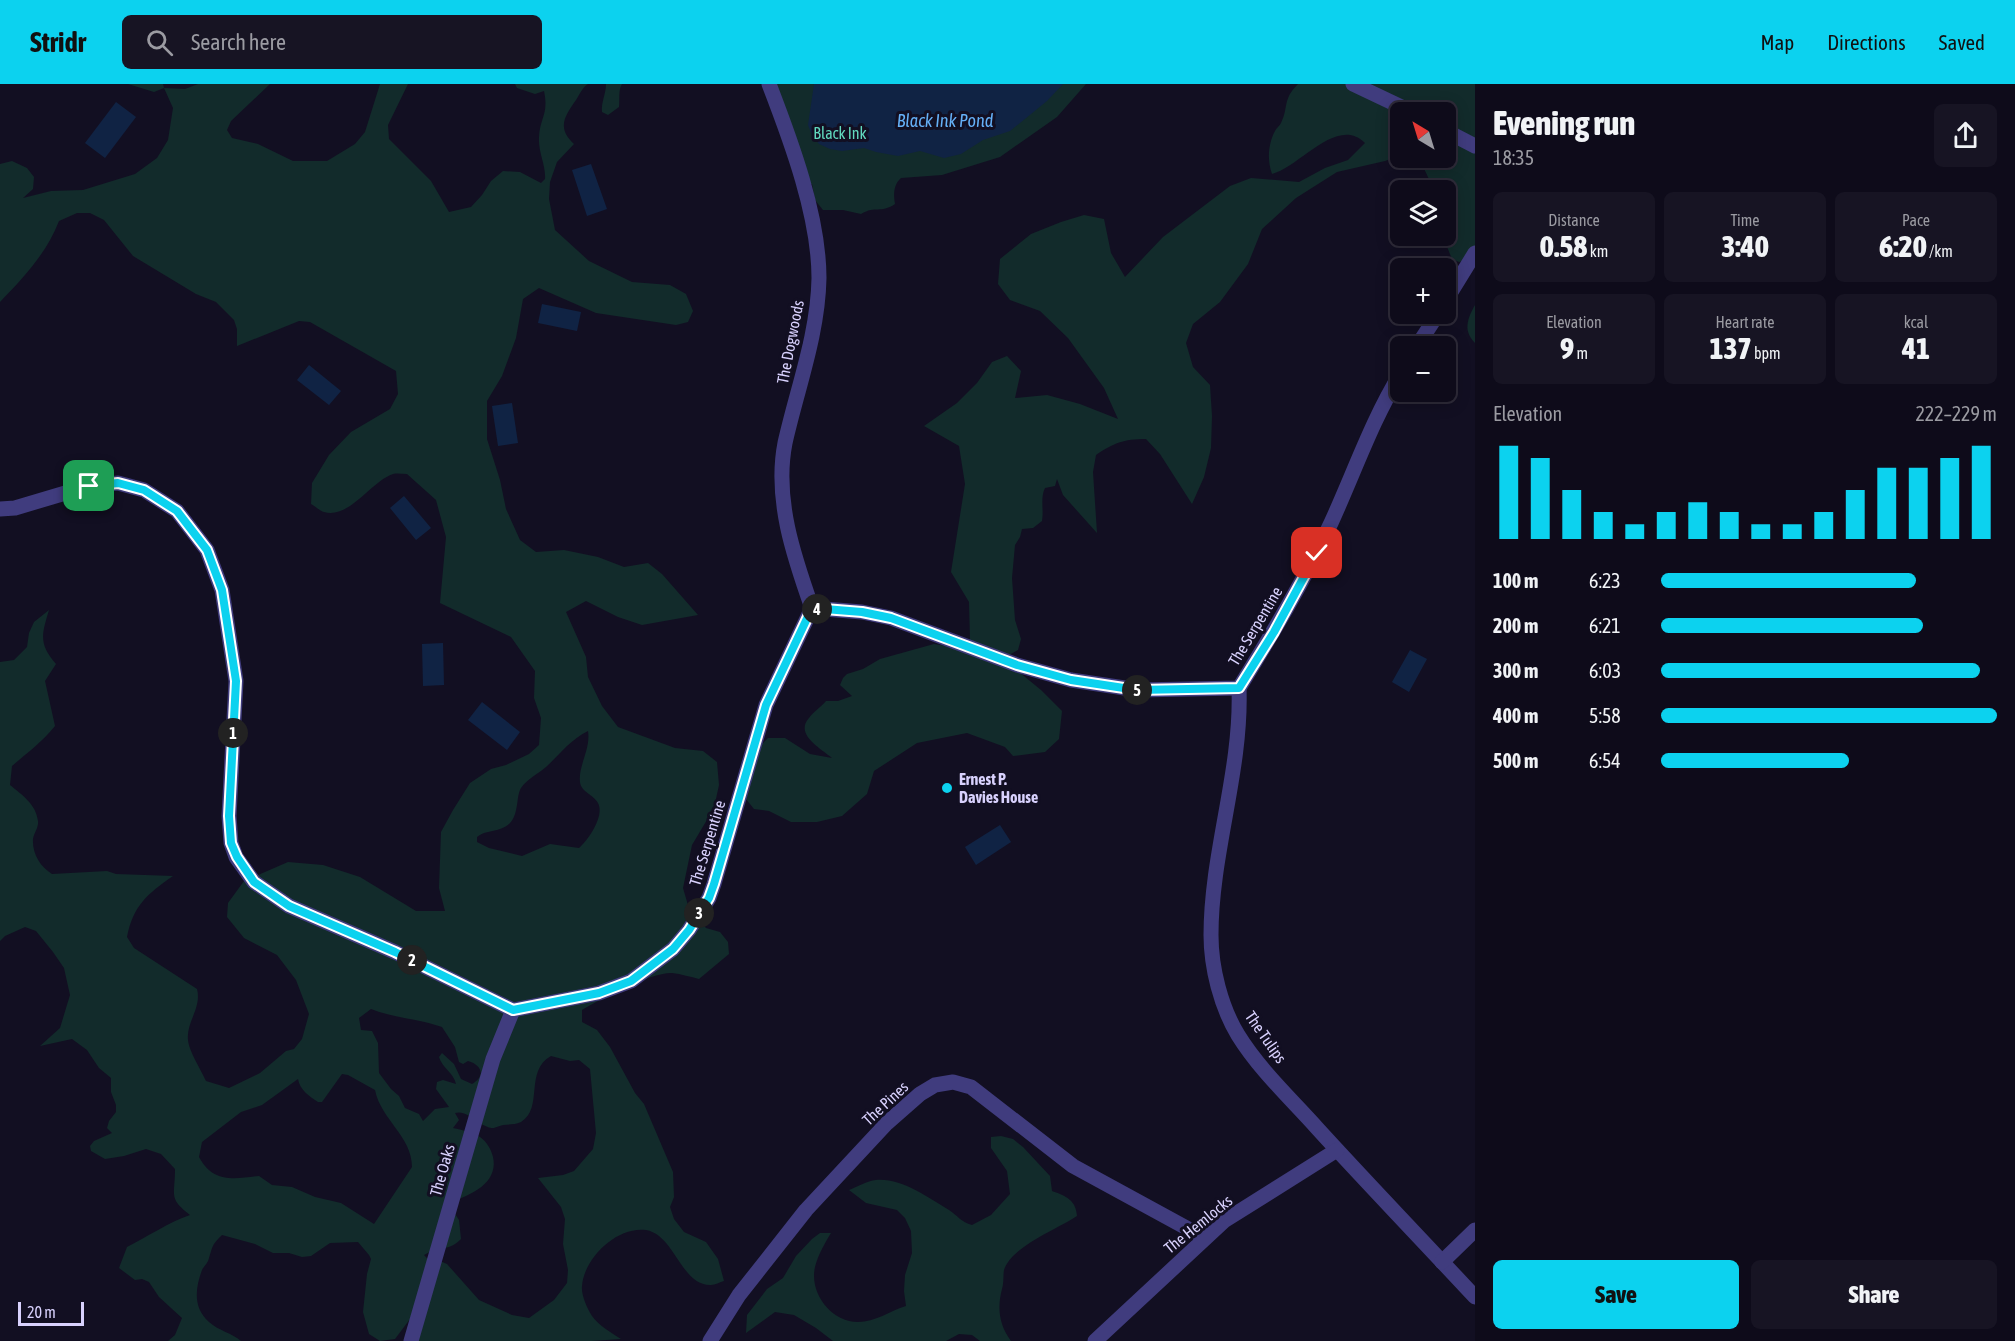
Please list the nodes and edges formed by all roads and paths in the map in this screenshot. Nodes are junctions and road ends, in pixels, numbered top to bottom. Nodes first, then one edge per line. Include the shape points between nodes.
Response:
1 (770, 84) edge
2 (1353, 84) edge
3 (1391, 102) edge
4 (1456, 136) edge
5 (1475, 146) edge
6 (1475, 253) edge
7 (1456, 284) edge
8 (1390, 394) edge
9 (0, 509) edge
10 (812, 608) junction
11 (1239, 688) junction
12 (513, 1010) junction
13 (1338, 1150) junction
14 (1475, 1230) edge
15 (1205, 1238) junction
16 (1442, 1262) junction
17 (1475, 1297) edge
18 (411, 1341) edge
19 (710, 1341) edge
20 (1095, 1341) edge

1 - 10 street, The Dogwoods via 804,184 817,249 817,303 783,467 784,507 794,555
2 - 3 street
4 - 5 street
6 - 7 street
8 - 11 street, The Serpentine via 1304,578
9 - 12 street via 89,486 118,483 144,490 177,511 207,550 222,590 236,681 230,831 245,872 263,890 289,906
10 - 11 street, The Serpentine via 891,618 1017,665 1071,680 1137,690
10 - 12 street, The Serpentine via 766,705 714,884 689,930 673,949 631,981 599,993
11 - 13 street, The Tulips via 1235,760 1215,879 1211,936 1216,978 1237,1034
12 - 18 street, The Oaks via 493,1059
13 - 15 street, The Hemlocks via 1224,1221
13 - 16 street, The Tulips
14 - 16 street
15 - 19 street, The Pines via 1073,1166 971,1087 958,1082 941,1083 920,1094 887,1123 806,1210 739,1295
15 - 20 street, The Hemlocks
16 - 17 street, The Tulips

